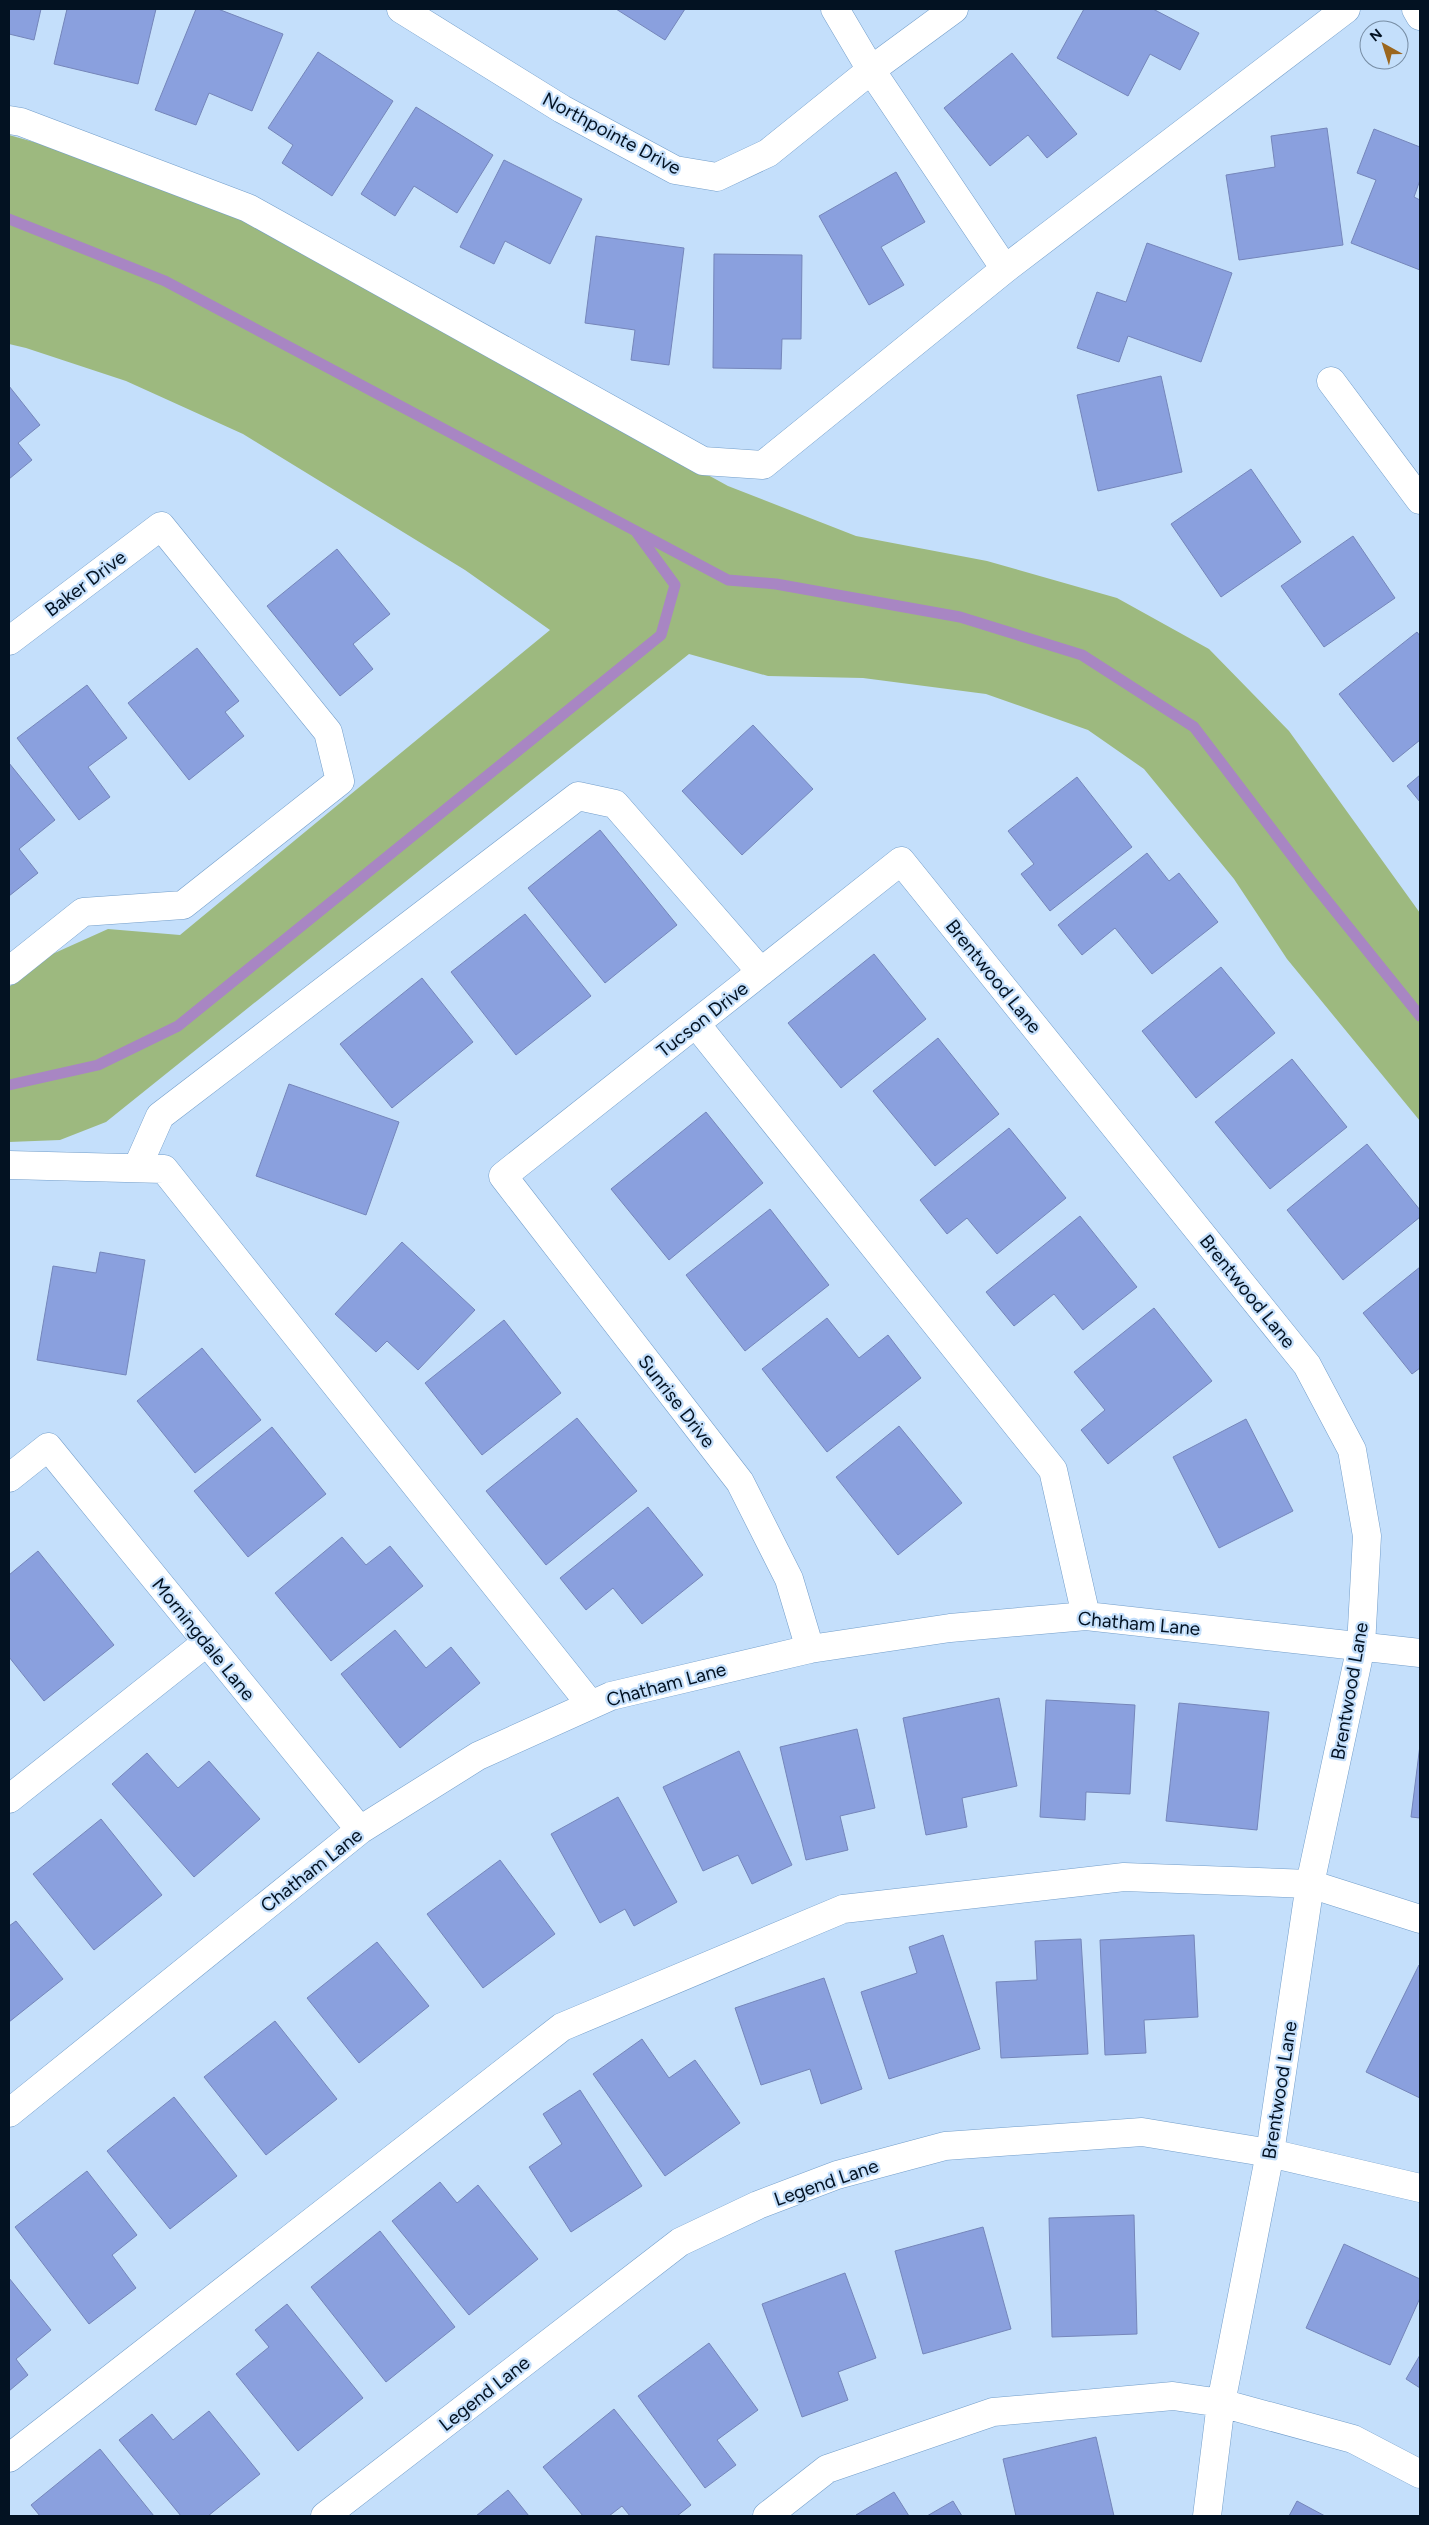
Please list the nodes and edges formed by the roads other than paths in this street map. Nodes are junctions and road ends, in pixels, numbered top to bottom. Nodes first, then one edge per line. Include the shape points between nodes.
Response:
1 (402, 9) edge
2 (835, 9) edge
3 (954, 9) edge
4 (1346, 9) edge
5 (1416, 9) edge
6 (1420, 16) edge
7 (871, 70) junction
8 (9, 120) edge
9 (1005, 269) junction
10 (1331, 381) dead end
11 (1420, 500) edge
12 (9, 640) edge
13 (902, 861) joint
14 (9, 971) edge
15 (762, 972) junction
16 (696, 1024) junction
17 (9, 1165) edge
18 (137, 1168) junction
19 (502, 1176) joint
20 (9, 1478) edge
21 (1086, 1616) junction
22 (207, 1642) junction
23 (1361, 1646) junction
24 (810, 1648) junction
25 (1420, 1653) edge
26 (592, 1705) junction
27 (9, 1799) edge
28 (360, 1830) junction
29 (1310, 1884) junction
30 (1420, 1919) edge
31 (9, 2113) edge
32 (1270, 2153) junction
33 (1420, 2188) edge
34 (1221, 2403) junction
35 (9, 2458) edge
36 (1420, 2474) edge
37 (325, 2516) edge
38 (767, 2516) edge
39 (1207, 2516) edge

1 - 7 street, Northpointe Drive via 596,128 675,170 716,178 768,153
2 - 7 street
3 - 7 street, Northpointe Drive
4 - 9 street
5 - 6 street
7 - 9 street
8 - 9 street via 248,208 703,461 763,466
10 - 11 street
12 - 14 street, Baker Drive via 161,526 328,732 340,781 183,905 83,912
13 - 15 street, Tucson Drive
13 - 23 street, Brentwood Lane via 1307,1365 1352,1450 1368,1536
15 - 16 street, Tucson Drive
15 - 18 street via 615,804 578,796 160,1116
16 - 19 street, Tucson Drive
16 - 21 street via 1053,1470
17 - 18 street
18 - 26 street via 164,1169
19 - 24 street, Sunrise Drive via 740,1482 789,1579
20 - 22 street, Morningdale Lane via 48,1447
21 - 23 street, Chatham Lane
21 - 24 street, Chatham Lane via 950,1628
22 - 27 street
22 - 28 street, Morningdale Lane
23 - 25 street, Chatham Lane
23 - 29 street, Brentwood Lane
24 - 26 street, Chatham Lane via 611,1696
26 - 28 street, Chatham Lane via 478,1756
28 - 31 street, Chatham Lane
29 - 30 street
29 - 32 street, Brentwood Lane
29 - 35 street via 1124,1877 843,1909 562,2027
32 - 33 street, Legend Lane
32 - 34 street, Brentwood Lane
32 - 37 street, Legend Lane via 1142,2132 945,2146 837,2174 758,2205 680,2242
34 - 36 street via 1353,2439
34 - 38 street via 1173,2396 992,2412 827,2469
34 - 39 street, Brentwood Lane

